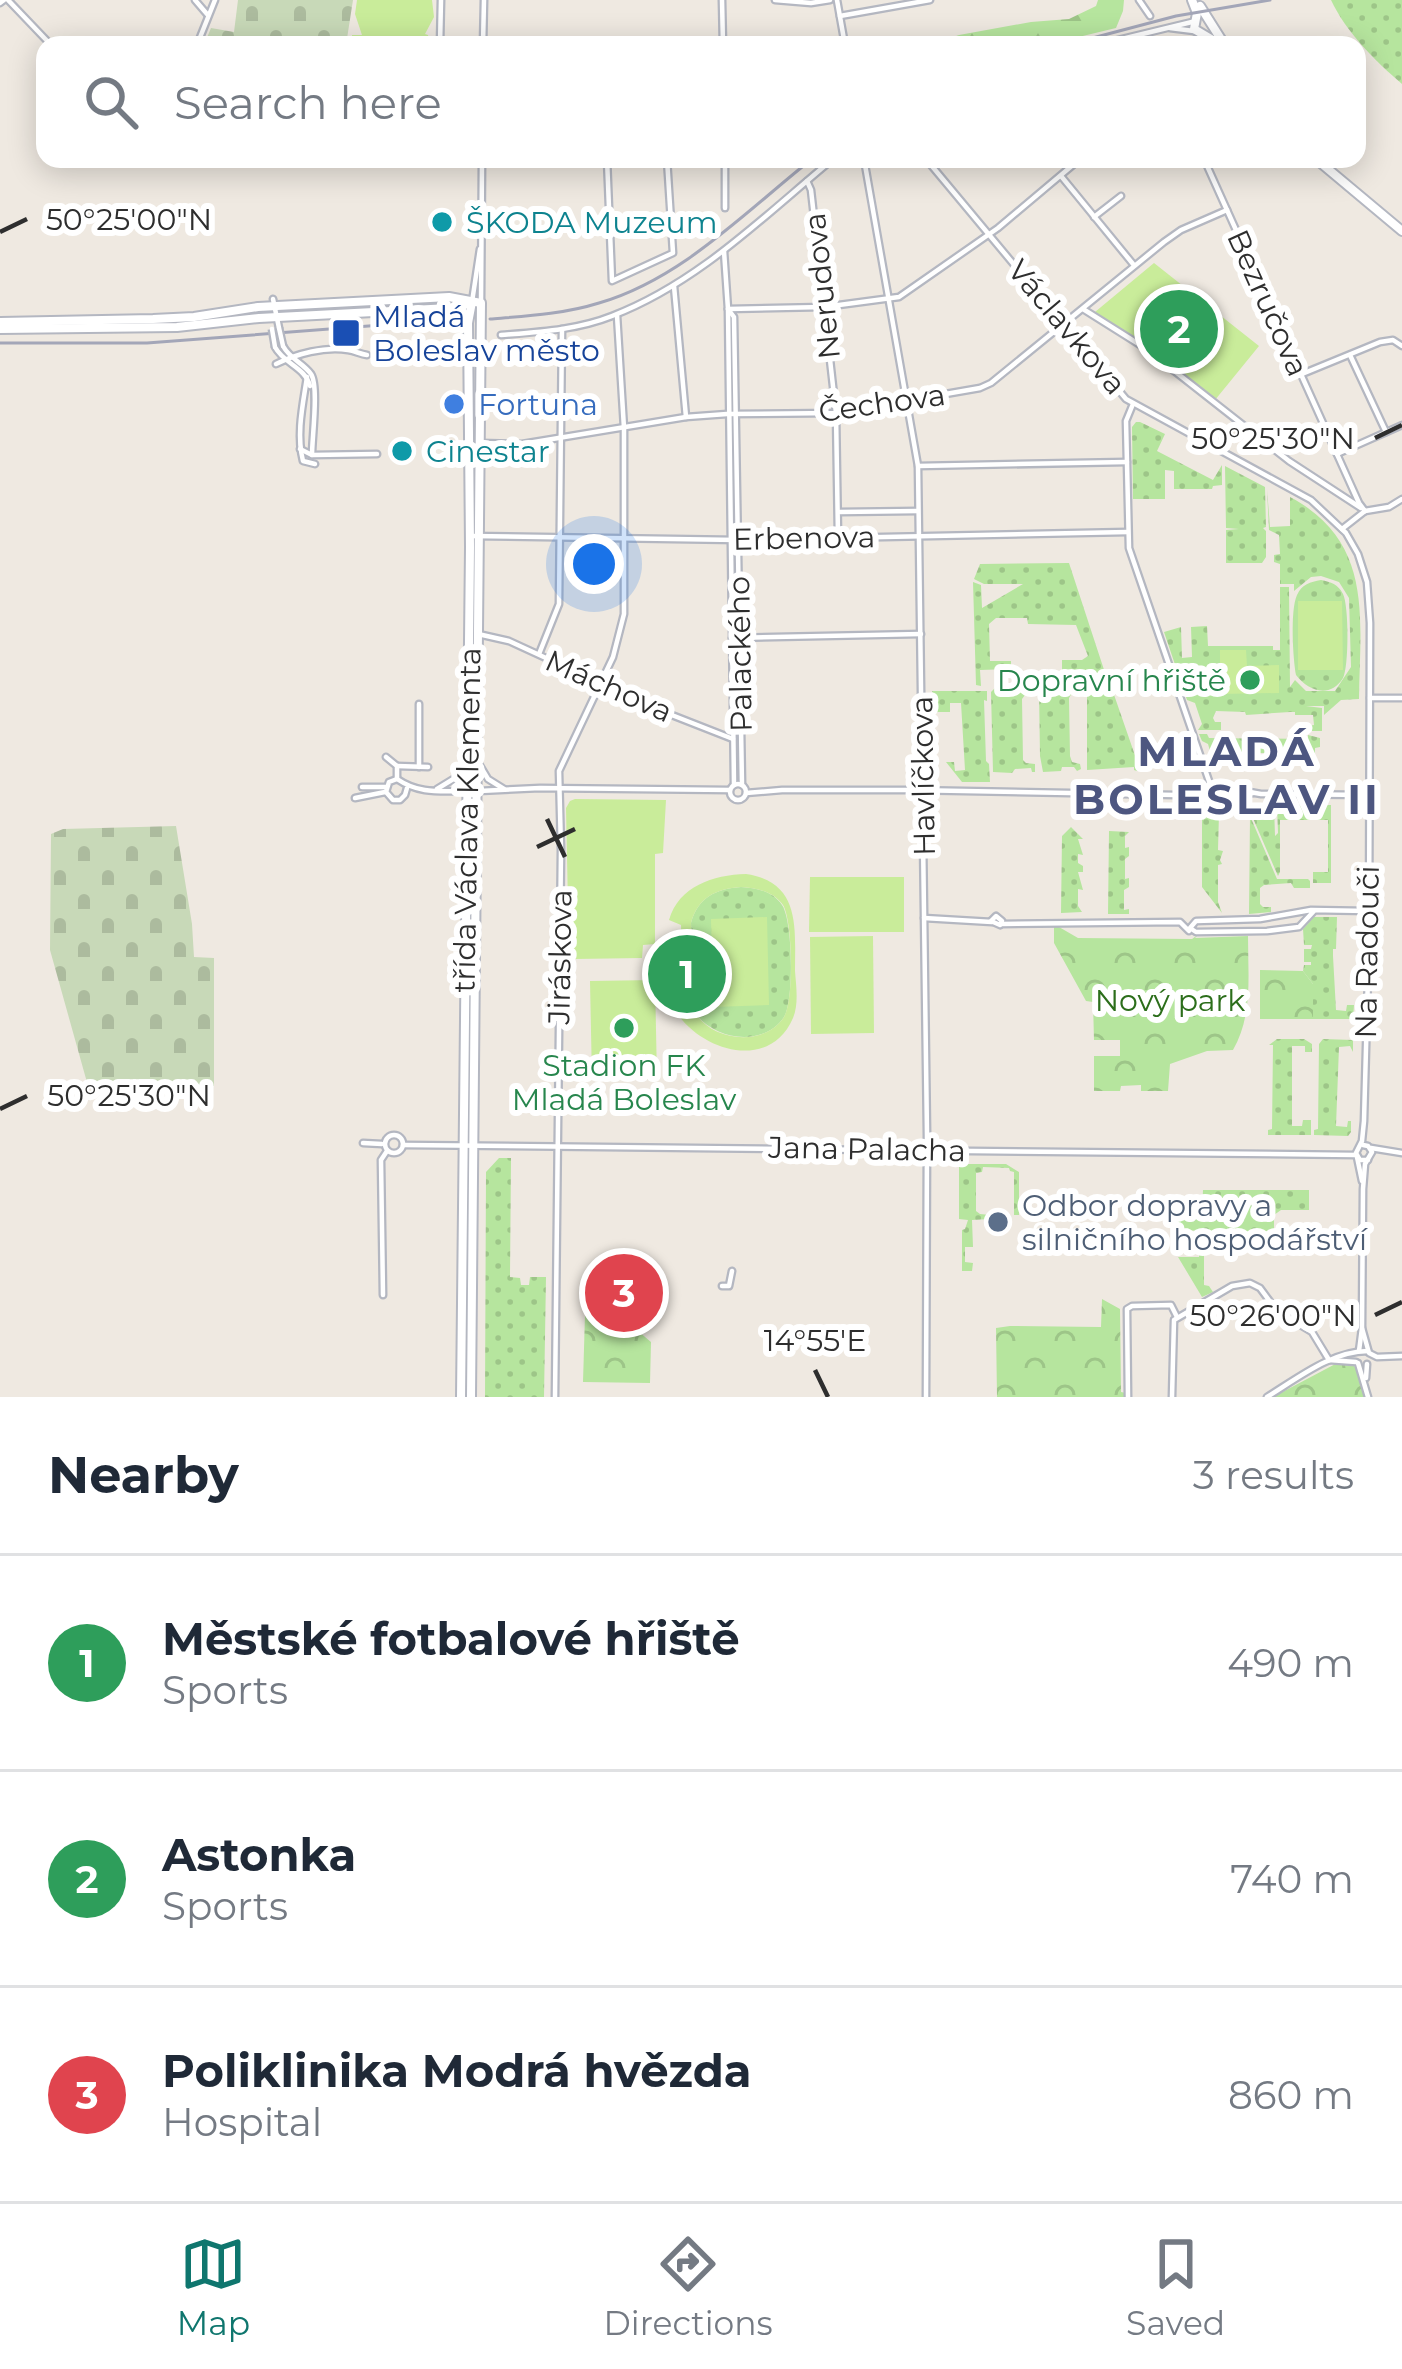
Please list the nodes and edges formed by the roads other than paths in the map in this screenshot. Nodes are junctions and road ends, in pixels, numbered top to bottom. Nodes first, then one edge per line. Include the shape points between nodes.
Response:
1 (195, 0) edge
2 (215, 0) edge
3 (441, 0) edge
4 (484, 0) edge
5 (722, 0) edge
6 (776, 0) edge
7 (833, 0) edge
8 (930, 0) edge
9 (1139, 0) edge
10 (1194, 0) edge
11 (4, 1) edge
12 (209, 16) junction
13 (840, 16) junction
14 (1150, 16) dead end
15 (1196, 20) junction
16 (1209, 24) junction
17 (1164, 28) junction
18 (1200, 33) junction
19 (42, 36) edge
20 (201, 36) edge
21 (440, 36) edge
22 (483, 36) edge
23 (723, 36) edge
24 (843, 36) edge
25 (1132, 36) edge
26 (1206, 36) edge
27 (1217, 36) edge
28 (482, 168) edge
29 (607, 168) edge
30 (668, 168) edge
31 (725, 168) edge
32 (822, 168) edge
33 (866, 168) edge
34 (934, 168) edge
35 (1069, 168) edge
36 (1208, 168) edge
37 (1327, 168) edge
38 (1060, 176) junction
39 (807, 181) junction
40 (1121, 196) dead end
41 (725, 208) dead end
42 (1227, 210) junction
43 (1094, 217) junction
44 (1402, 231) edge
45 (990, 233) junction
46 (724, 250) junction
47 (1133, 265) junction
48 (674, 285) junction
49 (889, 298) junction
50 (273, 303) junction
51 (477, 303) junction
52 (824, 307) junction
53 (450, 308) junction
54 (728, 309) junction
55 (1083, 309) junction
56 (616, 315) junction
57 (275, 323) junction
58 (468, 323) junction
59 (1063, 323) junction
60 (0, 326) edge
61 (562, 329) junction
62 (501, 335) dead end
63 (1402, 346) edge
64 (323, 351) junction
65 (367, 355) dead end
66 (1350, 355) junction
67 (283, 361) junction
68 (302, 369) junction
69 (1300, 375) junction
70 (307, 377) junction
71 (310, 386) dead end
72 (907, 401) junction
73 (1133, 404) junction
74 (836, 413) junction
75 (727, 414) junction
76 (736, 414) junction
77 (686, 417) junction
78 (1402, 425) edge
79 (625, 428) junction
80 (1386, 432) junction
81 (560, 437) junction
82 (480, 443) junction
83 (300, 448) junction
84 (377, 454) dead end
85 (1337, 454) junction
86 (312, 455) junction
87 (1127, 462) junction
88 (315, 464) dead end
89 (917, 466) junction
90 (728, 474) junction
91 (737, 474) junction
92 (1402, 500) edge
93 (918, 511) junction
94 (1365, 511) junction
95 (837, 512) junction
96 (1342, 529) junction
97 (1128, 532) junction
98 (475, 536) junction
99 (919, 536) junction
100 (838, 537) junction
101 (559, 538) junction
102 (626, 538) junction
103 (734, 540) junction
104 (478, 634) junction
105 (921, 634) junction
106 (735, 638) junction
107 (539, 654) junction
108 (600, 683) junction
109 (1370, 698) junction
110 (1402, 698) edge
111 (419, 704) dead end
112 (912, 732) dead end
113 (922, 732) junction
114 (737, 739) junction
115 (472, 756) junction
116 (386, 758) dead end
117 (397, 766) junction
118 (419, 766) junction
119 (428, 767) dead end
120 (397, 779) junction
121 (362, 787) dead end
122 (736, 787) junction
123 (406, 788) junction
124 (560, 788) junction
125 (386, 790) junction
126 (433, 791) junction
127 (472, 791) junction
128 (509, 791) junction
129 (922, 791) junction
130 (746, 794) junction
131 (1210, 794) junction
132 (1370, 795) junction
133 (355, 798) dead end
134 (1312, 910) junction
135 (1368, 910) junction
136 (924, 918) junction
137 (1260, 919) junction
138 (1242, 920) junction
139 (1243, 931) junction
140 (1258, 931) junction
141 (1194, 932) junction
142 (1364, 1121) junction
143 (363, 1143) dead end
144 (403, 1145) junction
145 (558, 1145) junction
146 (468, 1146) junction
147 (386, 1147) junction
148 (1370, 1148) junction
149 (927, 1149) junction
150 (1358, 1151) junction
151 (1393, 1153) junction
152 (1402, 1153) edge
153 (1369, 1159) junction
154 (1363, 1189) junction
155 (731, 1271) dead end
156 (722, 1286) dead end
157 (382, 1295) dead end
158 (1177, 1317) junction
159 (1362, 1328) junction
160 (1358, 1352) junction
161 (1402, 1356) edge
162 (1370, 1357) junction
163 (1329, 1360) junction
164 (1357, 1363) junction
165 (1366, 1384) junction
166 (461, 1397) edge
167 (471, 1397) edge
168 (555, 1397) edge
169 (926, 1397) edge
170 (1128, 1397) edge
171 (1172, 1397) edge
172 (1267, 1397) edge
173 (1368, 1397) edge

1 - 12 street
2 - 12 street
3 - 21 street
4 - 22 street
5 - 23 street
6 - 7 street
7 - 13 street
8 - 13 street
9 - 14 street
10 - 15 street
10 - 16 street
11 - 19 street
12 - 20 street
13 - 24 street
15 - 16 street
15 - 17 street
15 - 18 street
16 - 18 street
16 - 27 street
17 - 18 street
17 - 25 street
18 - 26 street
28 - 51 street, třída Václava Klementa
29 - 30 street via 612,281 673,253
31 - 41 street
32 - 39 street
33 - 49 street, Havlíčkova
34 - 45 street, Václavkova
35 - 38 street
36 - 42 street, Bezručova
37 - 44 street
38 - 43 street
38 - 45 street
39 - 46 street
39 - 52 street, Nerudova
40 - 43 street
42 - 47 street, Čechova
42 - 69 street, Bezručova
43 - 47 street
45 - 49 street
45 - 59 street, Václavkova
46 - 48 street
46 - 54 street, Palackého
47 - 55 street, Čechova
48 - 56 street
48 - 77 street
49 - 52 street
49 - 72 street, Havlíčkova
50 - 51 street
50 - 57 street
50 - 60 street via 173,318
51 - 53 street
51 - 58 street, třída Václava Klementa
51 - 82 street, třída Václava Klementa
52 - 54 street
52 - 74 street, Nerudova
53 - 57 street
53 - 58 street
54 - 75 street, Palackého
54 - 76 street, Palackého
55 - 59 street, Čechova
55 - 94 street
56 - 61 street
56 - 79 street, Jiráskova
57 - 60 street
57 - 67 street, bridge
58 - 98 street, třída Václava Klementa
59 - 72 street, Čechova via 991,382
59 - 73 street, Václavkova
61 - 62 street
61 - 81 street
63 - 66 street via 1380,341
64 - 65 street
64 - 67 street
64 - 68 street
66 - 69 street
66 - 80 street
67 - 68 street
68 - 70 street
68 - 86 street via 315,384
69 - 85 street, Bezručova
70 - 71 street
70 - 83 street
72 - 74 street, Čechova
72 - 89 street, Havlíčkova
73 - 87 street, Václavkova
73 - 96 street, Na Radouči via 1307,497
74 - 76 street, Čechova
74 - 95 street, Nerudova
75 - 76 street, Čechova
75 - 77 street, Čechova
75 - 90 street, Palackého
76 - 91 street, Palackého
77 - 79 street, Čechova
78 - 80 street
79 - 81 street, Čechova
79 - 102 street, Jiráskova
80 - 85 street
81 - 82 street, Čechova
81 - 101 street
82 - 98 street, třída Václava Klementa
83 - 86 street
83 - 88 street via 303,461
84 - 86 street
85 - 94 street, Bezručova
87 - 89 street
87 - 97 street, Václavkova
89 - 93 street, Havlíčkova
90 - 91 street
90 - 103 street, Palackého
91 - 103 street, Palackého
92 - 94 street
93 - 95 street
93 - 99 street, Havlíčkova
94 - 96 street
95 - 100 street, Nerudova
96 - 109 street, Na Radouči via 1367,582
97 - 99 street, Erbenova
97 - 131 street, Václavkova
98 - 101 street, Erbenova
98 - 104 street, třída Václava Klementa
98 - 115 street, třída Václava Klementa
99 - 100 street, Erbenova
99 - 105 street, Havlíčkova
100 - 103 street, Erbenova
101 - 102 street, Erbenova
101 - 107 street via 559,604
102 - 103 street, Erbenova
102 - 108 street, Jiráskova via 624,614
103 - 106 street, Palackého
104 - 107 street, Máchova
104 - 115 street, třída Václava Klementa
105 - 106 street
105 - 113 street, Havlíčkova
106 - 114 street, Palackého
107 - 108 street, Máchova
108 - 114 street, Máchova
108 - 124 street, Jiráskova via 559,771
109 - 110 street
109 - 132 street, Na Radouči
111 - 118 street
112 - 113 street
113 - 129 street, Havlíčkova
114 - 122 street, Palackého
115 - 126 street
115 - 127 street, třída Václava Klementa
115 - 128 street
116 - 117 street
117 - 118 street
117 - 120 street
118 - 119 street
120 - 123 street
120 - 125 street
121 - 125 street
122 - 124 street
122 - 130 street
122 - 130 street via 736,800
123 - 125 street via 400,800
123 - 126 street
124 - 128 street
124 - 145 street, Jiráskova
125 - 133 street
126 - 127 street
127 - 128 street
127 - 146 street, třída Václava Klementa
129 - 130 street
129 - 131 street
129 - 136 street, Havlíčkova
131 - 132 street
132 - 135 street, Na Radouči
134 - 135 street
134 - 137 street
134 - 140 street via 1301,926
135 - 142 street, Na Radouči
136 - 141 street via 1178,922
136 - 149 street, Havlíčkova
137 - 138 street
137 - 140 street
138 - 139 street
138 - 141 street via 1195,921
139 - 140 street
139 - 141 street
142 - 148 street
142 - 150 street
143 - 147 street
144 - 146 street, Jana Palacha
144 - 147 street via 398,1153
144 - 147 street via 394,1135
145 - 146 street, Jana Palacha
145 - 149 street, Jana Palacha
145 - 168 street, Jiráskova
146 - 166 street, třída Václava Klementa
146 - 167 street, třída Václava Klementa
147 - 157 street
148 - 150 street
148 - 151 street
148 - 153 street
149 - 150 street, Jana Palacha
149 - 169 street, Havlíčkova
150 - 153 street
150 - 154 street
151 - 152 street
151 - 153 street
153 - 154 street
154 - 159 street
155 - 156 street via 729,1286
158 - 163 street via 1232,1286 1254,1284 1277,1311 1312,1332
158 - 170 street via 1171,1305 1127,1309
158 - 171 street
159 - 160 street
159 - 162 street
160 - 162 street
160 - 163 street
160 - 164 street
161 - 162 street
162 - 164 street
162 - 165 street
163 - 164 street
163 - 172 street
164 - 165 street
165 - 173 street

